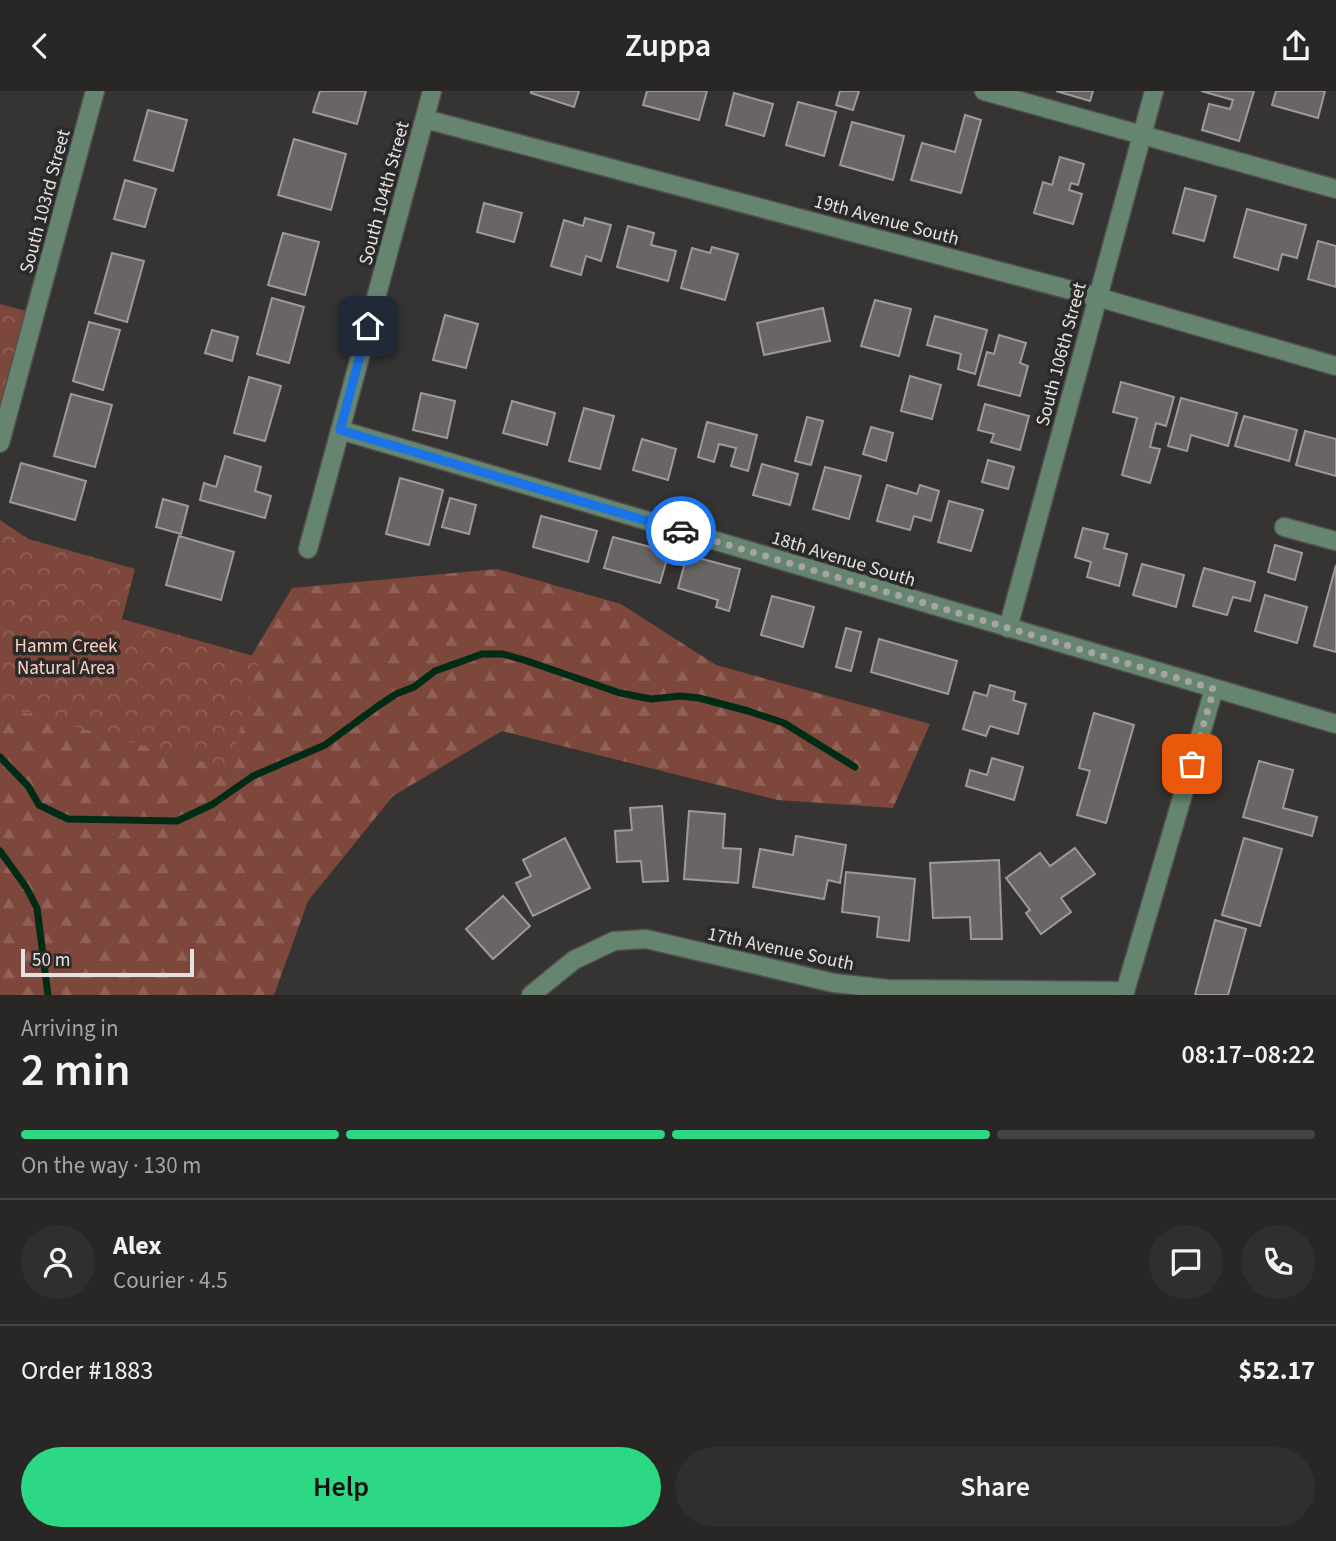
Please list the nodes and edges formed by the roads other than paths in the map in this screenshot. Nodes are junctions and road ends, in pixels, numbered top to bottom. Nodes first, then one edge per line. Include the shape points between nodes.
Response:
1 (95, 91) edge
2 (432, 91) edge
3 (984, 91) edge
4 (1154, 91) edge
5 (425, 119) junction
6 (1142, 134) junction
7 (1336, 189) edge
8 (1097, 297) junction
9 (1336, 366) edge
10 (340, 430) junction
11 (0, 443) edge
12 (1284, 527) dead end
13 (1336, 541) edge
14 (308, 549) dead end
15 (1008, 628) junction
16 (1214, 689) junction
17 (1336, 725) edge
18 (1125, 993) edge
19 (531, 995) edge

1 - 11 street, South 103rd Street
2 - 5 street, South 104th Street
3 - 6 street
4 - 6 street, South 106th Street
5 - 8 street, 19th Avenue South
5 - 10 street, South 104th Street
6 - 7 street
6 - 8 street, South 106th Street
8 - 9 street, 19th Avenue South
8 - 15 street, South 106th Street
10 - 14 street, South 104th Street
10 - 15 street, 18th Avenue South
12 - 13 street
15 - 16 street, 18th Avenue South
16 - 17 street, 18th Avenue South
16 - 18 street
18 - 19 street, 17th Avenue South via 861,986 646,939 614,941 574,960

